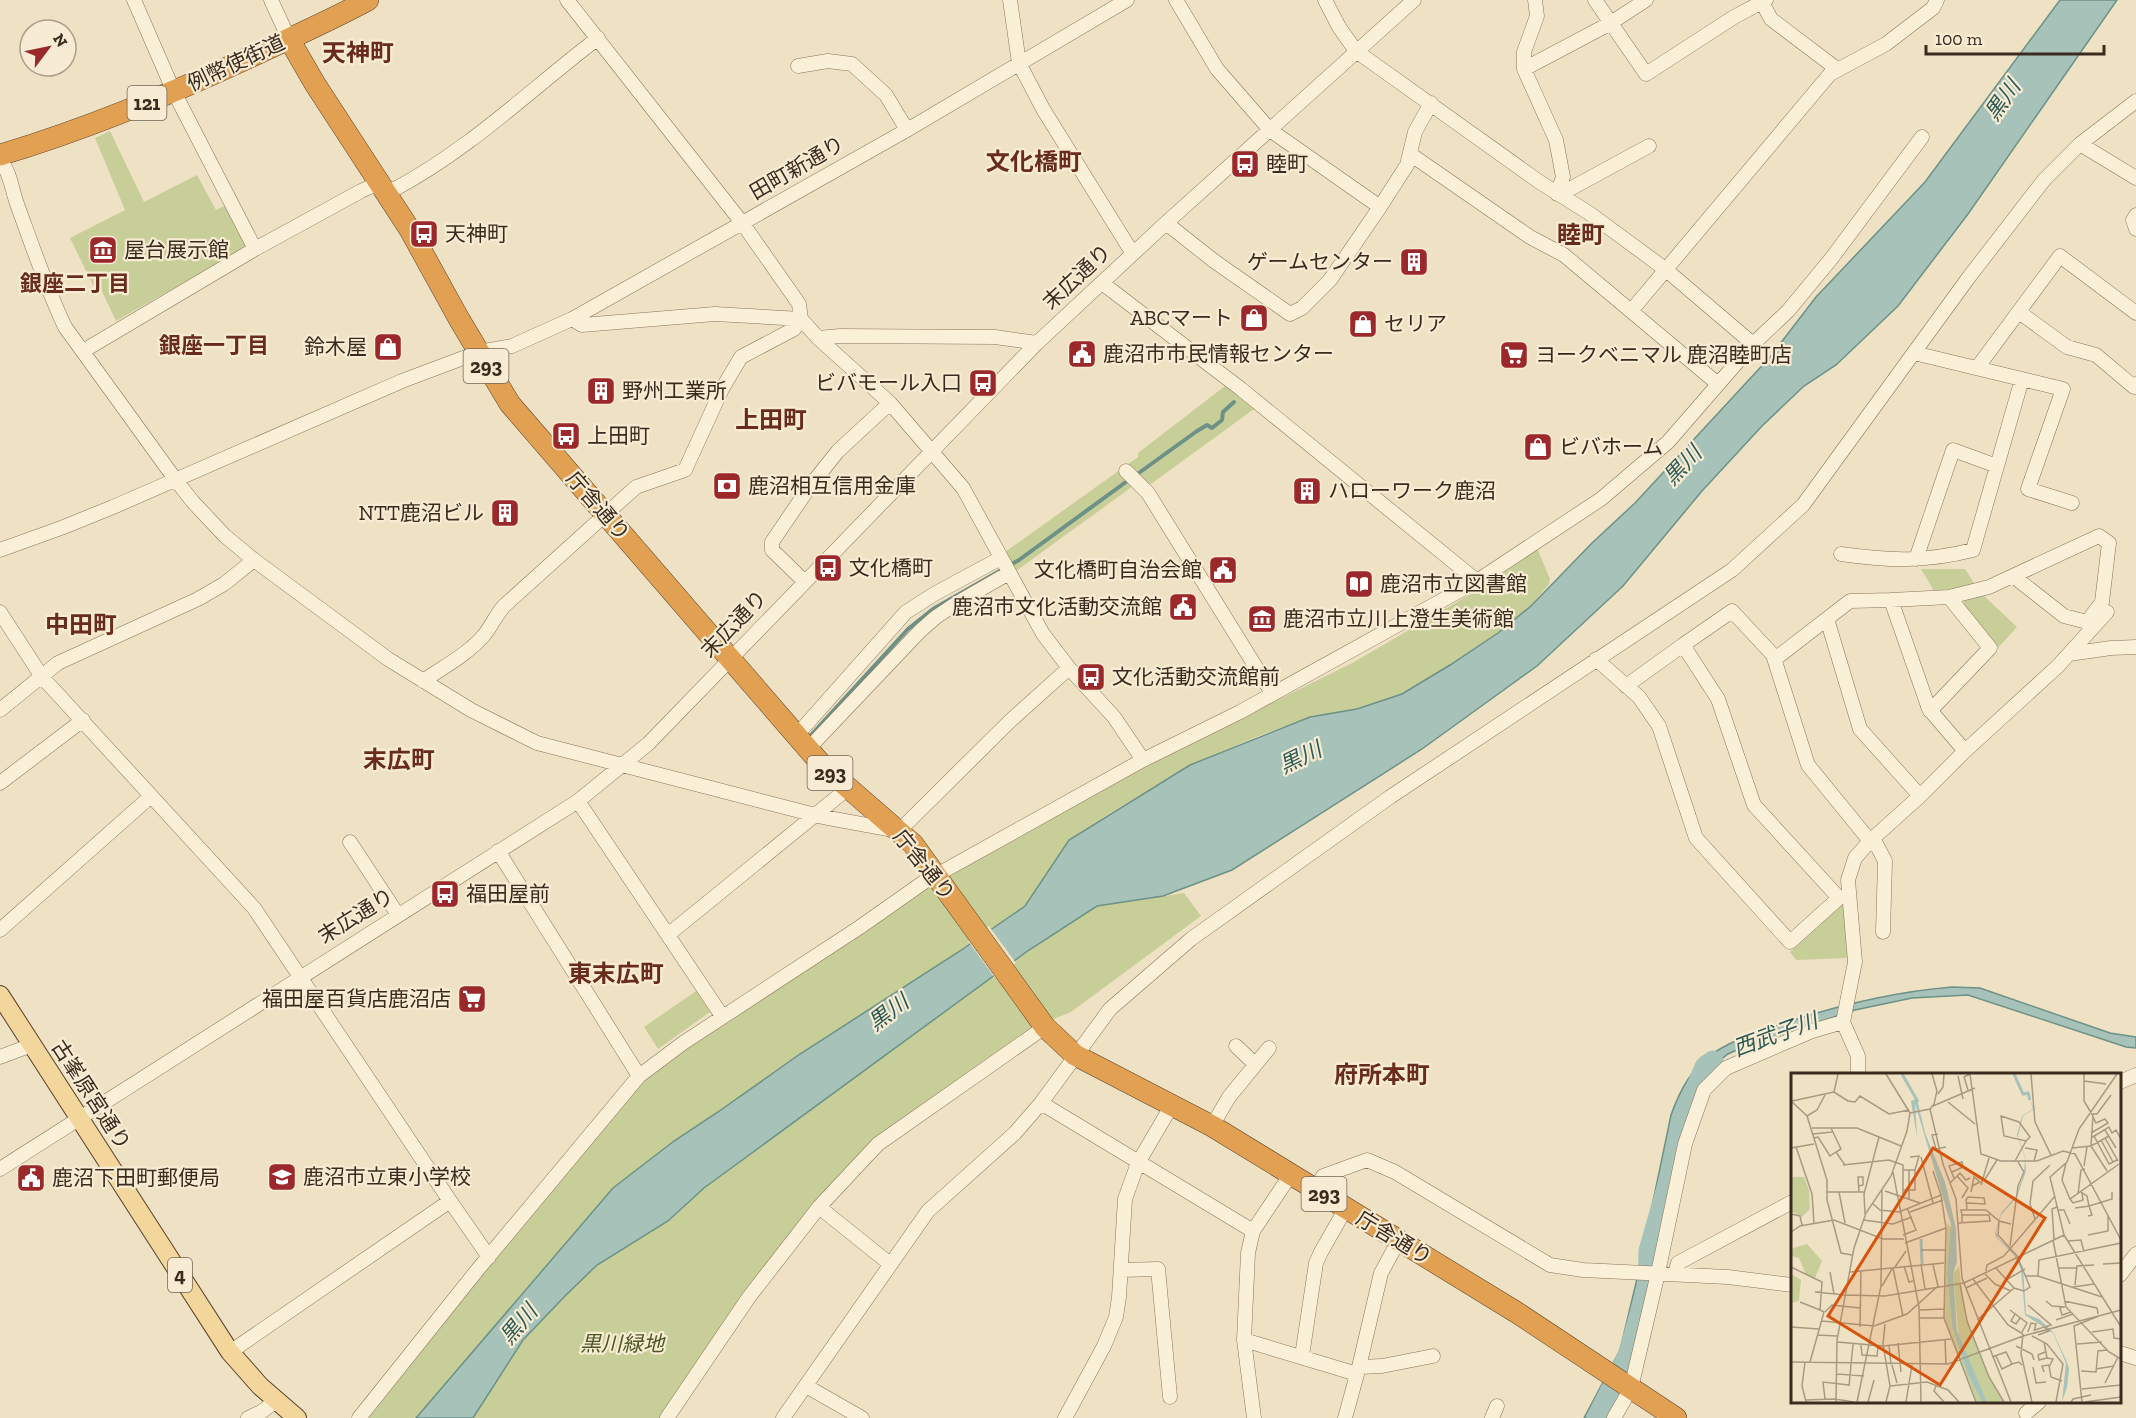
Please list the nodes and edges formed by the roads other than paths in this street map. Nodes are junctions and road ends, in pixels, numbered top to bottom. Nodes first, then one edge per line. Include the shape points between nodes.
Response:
1 (134, 0) edge
2 (271, 0) edge
3 (368, 0) edge
4 (567, 0) edge
5 (1010, 0) edge
6 (1127, 0) edge
7 (1176, 0) edge
8 (1325, 0) edge
9 (1414, 0) edge
10 (1535, 0) edge
11 (1595, 0) edge
12 (1646, 0) edge
13 (1936, 0) edge
14 (1764, 1) edge
15 (1610, 24) junction
16 (598, 38) junction
17 (289, 39) junction
18 (1356, 51) junction
19 (1019, 63) junction
20 (798, 66) dead end
21 (1524, 69) junction
22 (1837, 69) junction
23 (174, 92) junction
24 (2136, 101) edge
25 (1431, 103) junction
26 (907, 130) junction
27 (1270, 130) junction
28 (1922, 137) dead end
29 (2080, 144) junction
30 (1649, 146) dead end
31 (1410, 154) junction
32 (0, 155) edge
33 (0, 160) edge
34 (2136, 178) edge
35 (383, 188) junction
36 (1559, 190) junction
37 (1380, 207) junction
38 (2136, 215) edge
39 (743, 224) junction
40 (1166, 224) junction
41 (2136, 230) edge
42 (255, 249) junction
43 (1132, 254) junction
44 (1665, 269) junction
45 (1101, 283) junction
46 (1631, 311) junction
47 (2019, 312) junction
48 (2136, 313) edge
49 (572, 319) junction
50 (801, 319) junction
51 (818, 338) junction
52 (1036, 343) junction
53 (1753, 344) junction
54 (83, 351) junction
55 (478, 352) junction
56 (1914, 353) junction
57 (1977, 368) junction
58 (2022, 379) junction
59 (1718, 384) junction
60 (2136, 384) edge
61 (890, 403) junction
62 (931, 450) junction
63 (1997, 466) junction
64 (1126, 471) dead end
65 (175, 479) junction
66 (2072, 503) dead end
67 (606, 516) junction
68 (0, 550) edge
69 (1841, 554) dead end
70 (1001, 558) junction
71 (1916, 559) junction
72 (254, 560) junction
73 (1009, 573) junction
74 (2013, 576) junction
75 (804, 581) junction
76 (1477, 581) junction
77 (1949, 597) junction
78 (1891, 600) junction
79 (2107, 612) dead end
80 (1827, 619) junction
81 (2, 621) edge
82 (1683, 645) junction
83 (2136, 647) edge
84 (2069, 654) junction
85 (730, 659) junction
86 (1596, 659) junction
87 (1775, 659) junction
88 (1070, 668) junction
89 (42, 677) junction
90 (423, 681) junction
91 (1626, 686) junction
92 (1272, 693) junction
93 (0, 710) edge
94 (1930, 711) junction
95 (83, 720) junction
96 (802, 743) junction
97 (1965, 751) junction
98 (1143, 760) junction
99 (625, 765) junction
100 (0, 783) edge
101 (847, 789) junction
102 (1920, 796) junction
103 (150, 797) junction
104 (578, 801) junction
105 (815, 814) junction
106 (899, 831) junction
107 (1871, 840) junction
108 (350, 842) dead end
109 (498, 851) junction
110 (937, 878) junction
111 (398, 915) junction
112 (0, 930) edge
113 (1883, 932) dead end
114 (669, 933) junction
115 (298, 977) junction
116 (0, 995) edge
117 (722, 1016) junction
118 (1843, 1022) junction
119 (1045, 1026) junction
120 (32, 1045) junction
121 (1236, 1046) dead end
122 (1269, 1054) dead end
123 (1075, 1055) junction
124 (0, 1057) edge
125 (1255, 1064) junction
126 (1858, 1073) edge
127 (2136, 1075) edge
128 (639, 1076) junction
129 (2121, 1082) edge
130 (1041, 1103) junction
131 (1172, 1105) junction
132 (80, 1119) junction
133 (1212, 1126) junction
134 (1138, 1163) junction
135 (0, 1169) edge
136 (1291, 1174) junction
137 (1316, 1189) junction
138 (450, 1201) junction
139 (1791, 1203) edge
140 (819, 1207) junction
141 (1346, 1208) junction
142 (1253, 1231) junction
143 (1399, 1240) junction
144 (2136, 1254) edge
145 (489, 1257) junction
146 (890, 1264) junction
147 (1121, 1270) junction
148 (1655, 1273) junction
149 (1675, 1274) junction
150 (2121, 1274) edge
151 (1791, 1285) edge
152 (1244, 1340) junction
153 (230, 1352) junction
154 (2121, 1353) edge
155 (1302, 1356) junction
156 (1433, 1356) dead end
157 (2136, 1358) edge
158 (1358, 1370) junction
159 (806, 1386) junction
160 (1628, 1386) junction
161 (1170, 1397) dead end
162 (276, 1401) junction
163 (2037, 1403) edge
164 (2025, 1413) dead end
165 (248, 1418) edge
166 (297, 1418) edge
167 (359, 1418) edge
168 (667, 1418) edge
169 (783, 1418) edge
170 (862, 1418) edge
171 (1065, 1418) edge
172 (1254, 1418) edge
173 (1345, 1418) edge
174 (1614, 1418) edge
175 (1676, 1418) edge

1 - 23 street
2 - 17 street, 庁舎通り
3 - 17 highway, 例幣使街道 / 121
4 - 16 street
5 - 19 street
6 - 19 street, 田町新通り
7 - 27 street via 1217,69
8 - 18 street
9 - 18 street, 末広通り
10 - 21 street via 1537,16 1524,52
11 - 15 street
12 - 15 street
13 - 22 street via 1933,8 1886,44
14 - 15 street via 1646,74
14 - 22 street via 1771,19
15 - 21 street
16 - 35 street via 448,158 396,189
16 - 39 street
17 - 23 highway, 例幣使街道 / 121
17 - 35 highway, 庁舎通り / 293
18 - 25 street
18 - 27 street, 末広通り
19 - 26 street, 田町新通り
19 - 43 street
20 - 26 street via 828,61 852,64 886,95
21 - 36 street via 1556,140 1562,170
22 - 44 street
23 - 32 highway, 例幣使街道 / 121
23 - 42 street
24 - 29 street
25 - 31 street via 1415,132
25 - 36 street
26 - 39 street, 田町新通り
27 - 37 street
27 - 40 street, 末広通り
28 - 53 street via 1824,267 1788,311
29 - 34 street
29 - 56 street via 2044,180
30 - 36 street via 1568,189
31 - 37 street
31 - 46 street via 1530,237 1563,255
33 - 54 street via 6,166 50,295 65,327
35 - 42 street via 372,186 361,191
35 - 55 highway, 庁舎通り / 293
36 - 44 street
37 - 40 street via 1330,279 1302,308 1290,314
38 - 41 street
39 - 49 street, 田町新通り
39 - 50 street via 799,304
40 - 43 street, 末広通り
42 - 54 street
43 - 45 street, 末広通り
44 - 46 street
44 - 53 street
45 - 52 street, 末広通り
45 - 76 street via 1241,389
46 - 59 street
47 - 48 street via 2060,256
47 - 57 street
47 - 60 street via 2067,347 2096,355 2134,387
49 - 50 street via 582,325 715,314
49 - 55 street, 田町新通り via 512,346
50 - 51 street
50 - 67 street via 794,328 741,357 685,470 636,487
51 - 52 street via 995,337
51 - 61 street
52 - 62 street, 末広通り
53 - 59 street
54 - 65 street
55 - 65 street, 田町新通り
55 - 67 highway, 庁舎通り / 293 via 510,404
56 - 57 street
56 - 86 street via 1803,504 1732,570
57 - 58 street
58 - 63 street
58 - 66 street via 2062,389 2028,489
59 - 76 street via 1668,442 1601,499
61 - 62 street
61 - 75 street via 838,451 772,542 772,550
62 - 70 street via 963,488
62 - 75 street, 末広通り
63 - 71 street via 1973,550
63 - 71 street via 1953,450
64 - 92 street via 1148,493
65 - 68 street, 田町新通り
65 - 72 street via 225,536
67 - 85 highway, 庁舎通り / 293
67 - 90 street via 504,606 476,644
69 - 71 street via 1886,561
70 - 73 street
70 - 96 street via 906,612
72 - 89 street via 198,599 58,663
72 - 90 street
73 - 88 street via 1044,634
73 - 96 street via 936,617
74 - 74 street via 2099,536 2109,543 2102,602 2087,622 2064,616
74 - 77 street
75 - 85 street, 末広通り
76 - 92 street
77 - 78 street
77 - 94 street via 1990,648
78 - 80 street via 1850,602
78 - 94 street
79 - 84 street
80 - 87 street
80 - 102 street via 1860,729
81 - 89 street
82 - 87 street via 1732,610
82 - 91 street
82 - 91 street via 1718,699 1754,805 1839,898 1790,942 1696,838 1659,726 1639,697
83 - 84 street
84 - 97 street
85 - 96 highway, 庁舎通り / 293
85 - 99 street, 末広通り
86 - 91 street
86 - 123 street via 1390,796 1191,939 1110,1009
87 - 107 street via 1808,765
88 - 98 street via 1114,717
88 - 106 street
89 - 93 street
89 - 95 street
90 - 99 street via 537,743
92 - 98 street
94 - 97 street
95 - 100 street
95 - 103 street
96 - 101 highway, 庁舎通り / 293
97 - 102 street
98 - 110 street
99 - 104 street, 末広通り
99 - 105 street
101 - 105 street
101 - 106 highway, 庁舎通り / 293
102 - 107 street
103 - 112 street
103 - 115 street via 254,908
104 - 109 street, 末広通り
104 - 114 street
105 - 106 street
105 - 114 street
106 - 110 highway, 庁舎通り / 293
107 - 113 street via 1885,861
107 - 118 street via 1855,858 1848,879 1855,962
108 - 111 street
109 - 111 street, 末広通り
109 - 128 street
110 - 117 street
110 - 119 highway, 庁舎通り / 293
111 - 115 street, 末広通り
114 - 117 street
115 - 132 street, 末広通り
115 - 138 street
116 - 120 main road, 古峯原宮通り / 4
117 - 128 street
118 - 126 street via 1858,1056
118 - 148 street via 1726,1068 1704,1090 1684,1144
119 - 123 highway, 庁舎通り / 293
119 - 140 street via 878,1144
120 - 124 street
120 - 132 main road, 古峯原宮通り / 4
121 - 125 street
122 - 125 street
123 - 130 street
123 - 131 highway, 庁舎通り / 293
125 - 133 street
127 - 129 street
128 - 145 street
130 - 134 street
130 - 146 street via 1002,1146 928,1211
131 - 133 highway, 庁舎通り / 293
131 - 134 street
132 - 135 street, 末広通り
132 - 153 main road, 古峯原宮通り / 4
133 - 136 highway, 庁舎通り / 293
134 - 142 street
134 - 147 street via 1125,1199
136 - 137 highway, 庁舎通り / 293
136 - 142 street
137 - 141 highway, 庁舎通り / 293
137 - 148 street via 1323,1176 1367,1160 1395,1172 1550,1265
138 - 145 street
138 - 153 street
139 - 149 street via 1678,1263
140 - 146 street
140 - 168 street via 749,1297
141 - 143 highway, 庁舎通り / 293
141 - 155 street via 1317,1263
142 - 152 street via 1248,1253
143 - 158 street via 1380,1273
143 - 160 highway, 庁舎通り / 293
144 - 150 street
145 - 167 street
146 - 159 street
147 - 161 street via 1158,1269
147 - 171 street via 1116,1317
148 - 149 street
148 - 160 street
149 - 151 street
152 - 155 street
152 - 172 street
153 - 162 main road, 古峯原宮通り / 4
154 - 157 street
155 - 158 street
156 - 158 street
158 - 173 street
159 - 169 street
159 - 170 street
160 - 174 street
160 - 175 highway, 庁舎通り / 293
162 - 165 street
162 - 166 main road, 古峯原宮通り / 4
163 - 164 street

